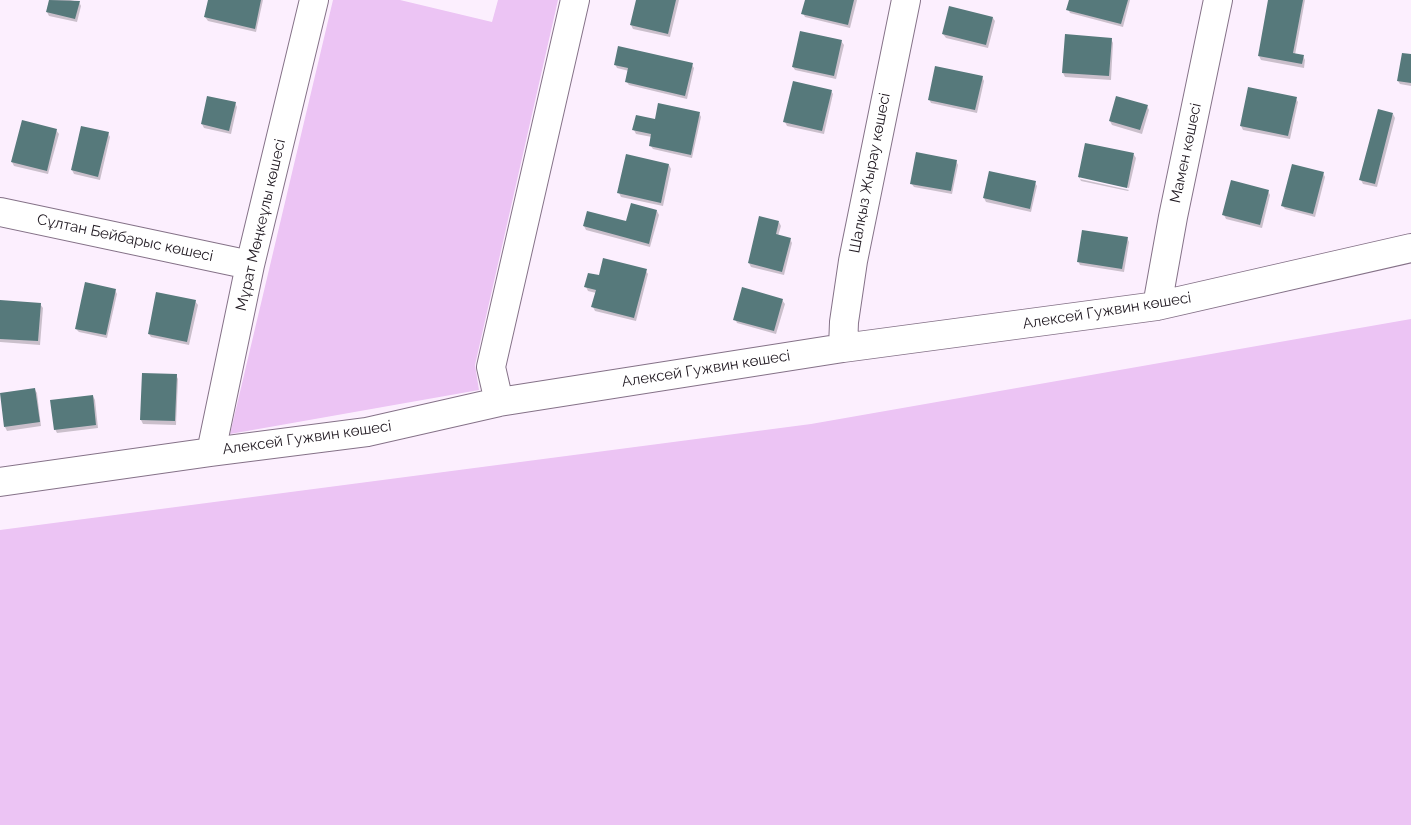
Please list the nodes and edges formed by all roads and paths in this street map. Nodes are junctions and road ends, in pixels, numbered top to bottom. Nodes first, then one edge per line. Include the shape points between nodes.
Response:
1 (314, 0) edge
2 (575, 0) edge
3 (906, 0) edge
4 (1218, 0) edge
5 (0, 212) edge
6 (1411, 248) edge
7 (250, 265) junction
8 (1157, 306) junction
9 (843, 348) junction
10 (499, 402) junction
11 (211, 452) junction
12 (0, 482) edge

1 - 7 street, Мұрат Мөңкеұлы көшесі
2 - 10 street via 492,368
3 - 9 street, Шалқыз Жырау көшесі via 852,262
4 - 8 street, Мамен көшесі
5 - 7 street, Сұлтан Бейбарыс көшесі
6 - 8 street, Алексей Гужвин көшесі
7 - 11 street, Мұрат Мөңкеұлы көшесі
8 - 9 street, Алексей Гужвин көшесі
9 - 10 street, Алексей Гужвин көшесі
10 - 11 street, Алексей Гужвин көшесі via 367,432
11 - 12 street, Алексей Гужвин көшесі

